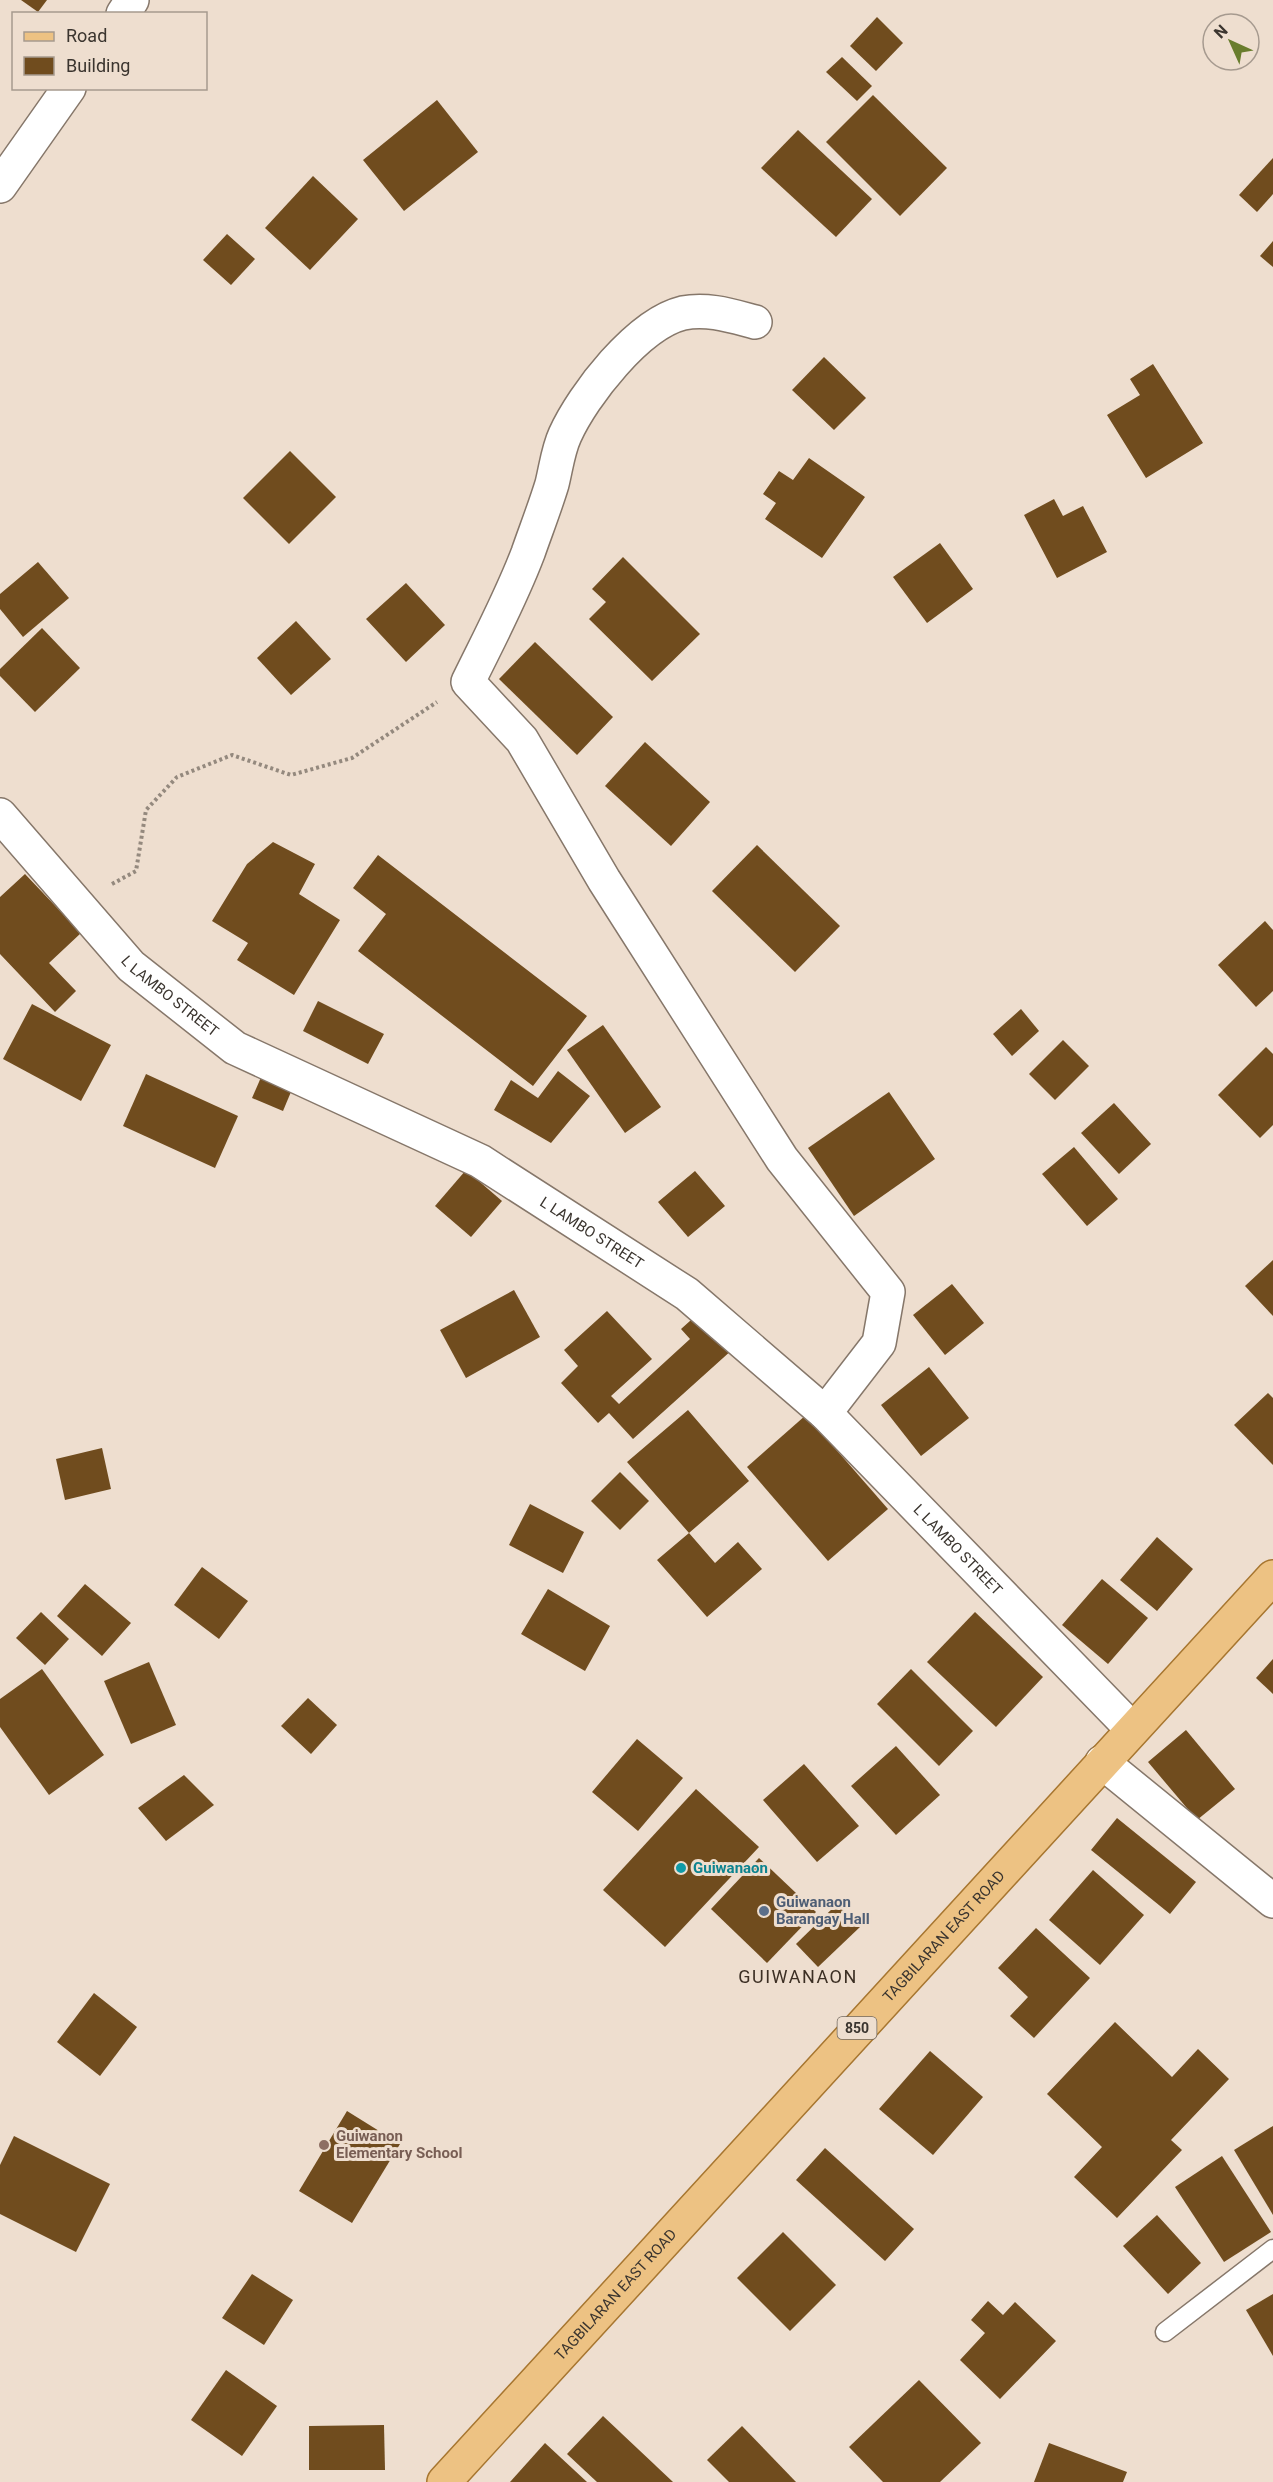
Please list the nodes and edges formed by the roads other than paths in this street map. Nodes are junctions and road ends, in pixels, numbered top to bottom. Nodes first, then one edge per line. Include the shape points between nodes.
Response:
1 (68, 90) edge
2 (0, 186) edge
3 (755, 322) dead end
4 (0, 815) edge
5 (825, 1413) junction
6 (1273, 1577) edge
7 (1132, 1729) junction
8 (1102, 1762) junction
9 (1273, 1901) edge
10 (1273, 2249) edge
11 (1165, 2332) dead end
12 (444, 2482) edge

1 - 2 street
3 - 5 street via 718,312 683,314 654,327 613,362 564,436 528,553 468,682 522,740 604,880 782,1159 888,1292 879,1344
4 - 5 street, L LAMBO STREET via 131,966 235,1048 480,1161 687,1294
5 - 7 street, L LAMBO STREET
6 - 7 main road, TAGBILARAN EAST ROAD / 850
7 - 8 main road, TAGBILARAN EAST ROAD / 850
8 - 9 street
8 - 12 main road, TAGBILARAN EAST ROAD / 850
10 - 11 lane

